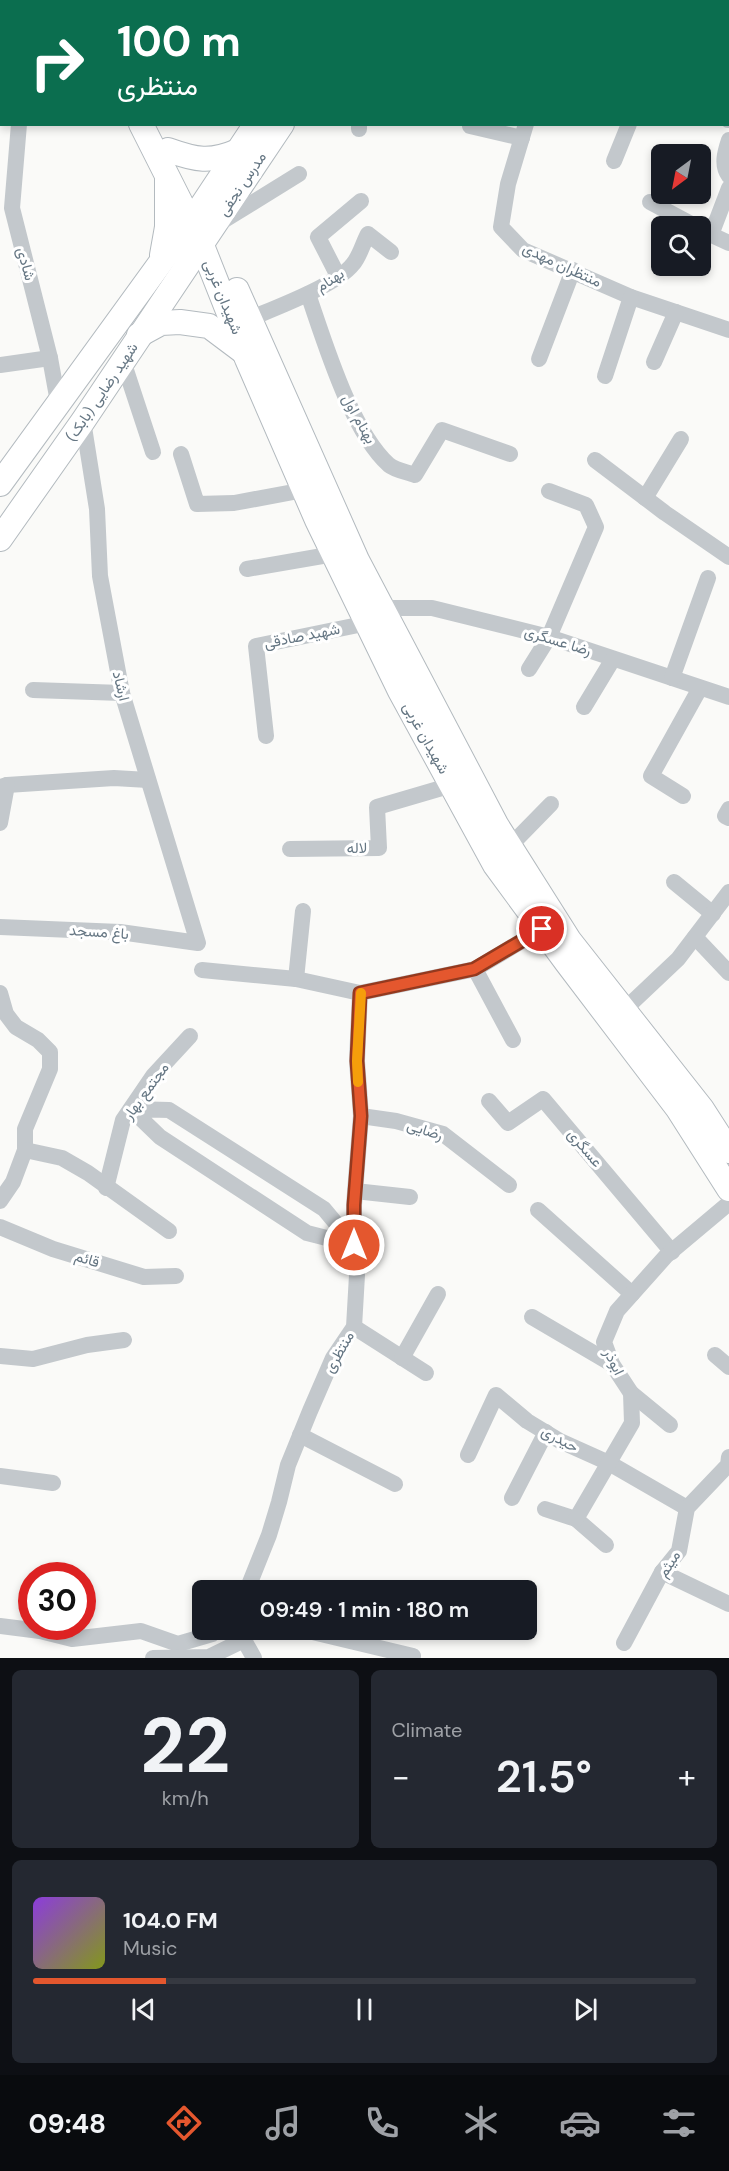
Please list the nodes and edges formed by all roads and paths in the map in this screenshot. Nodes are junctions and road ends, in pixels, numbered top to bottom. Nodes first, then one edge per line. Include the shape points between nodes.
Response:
1 (19, 126) edge
2 (142, 126) edge
3 (155, 126) edge
4 (255, 126) edge
5 (280, 126) edge
6 (470, 126) edge
7 (628, 126) edge
8 (524, 131) edge
9 (729, 140) edge
10 (168, 150) junction
11 (238, 151) junction
12 (614, 160) dead end
13 (166, 174) junction
14 (299, 174) dead end
15 (729, 176) edge
16 (729, 188) edge
17 (361, 201) dead end
18 (650, 202) dead end
19 (6, 213) edge
20 (676, 216) edge
21 (711, 222) edge
22 (201, 224) junction
23 (711, 234) edge
24 (729, 243) edge
25 (391, 252) dead end
26 (161, 260) junction
27 (573, 270) junction
28 (338, 276) junction
29 (308, 294) junction
30 (631, 297) junction
31 (676, 312) junction
32 (249, 319) junction
33 (729, 330) edge
34 (140, 335) junction
35 (244, 353) junction
36 (51, 358) junction
37 (539, 358) dead end
38 (123, 361) junction
39 (654, 362) dead end
40 (0, 365) edge
41 (605, 376) dead end
42 (58, 402) junction
43 (82, 422) junction
44 (681, 439) dead end
45 (153, 452) dead end
46 (181, 454) dead end
47 (510, 454) dead end
48 (595, 460) dead end
49 (0, 484) edge
50 (304, 490) junction
51 (549, 491) dead end
52 (645, 498) junction
53 (0, 539) edge
54 (334, 554) junction
55 (729, 557) edge
56 (247, 569) dead end
57 (708, 578) dead end
58 (375, 616) junction
59 (549, 637) junction
60 (613, 658) junction
61 (529, 669) dead end
62 (672, 678) junction
63 (700, 688) junction
64 (33, 690) dead end
65 (122, 693) junction
66 (729, 697) edge
67 (584, 708) dead end
68 (266, 736) dead end
69 (441, 744) junction
70 (148, 780) junction
71 (452, 785) junction
72 (4, 786) edge
73 (683, 796) dead end
74 (551, 804) dead end
75 (729, 809) edge
76 (729, 818) edge
77 (0, 823) edge
78 (510, 846) junction
79 (290, 849) dead end
80 (674, 882) dead end
81 (729, 892) edge
82 (303, 911) dead end
83 (712, 914) junction
84 (0, 927) edge
85 (542, 929) junction
86 (695, 937) junction
87 (198, 943) joint
88 (474, 969) junction
89 (202, 970) dead end
90 (729, 973) edge
91 (296, 979) junction
92 (0, 993) edge
93 (360, 993) junction
94 (624, 1010) junction
95 (190, 1036) dead end
96 (513, 1040) dead end
97 (489, 1101) dead end
98 (131, 1109) junction
99 (361, 1116) junction
100 (25, 1150) junction
101 (729, 1151) edge
102 (509, 1185) dead end
103 (106, 1188) junction
104 (729, 1189) edge
105 (355, 1191) junction
106 (410, 1197) dead end
107 (0, 1201) edge
108 (729, 1203) edge
109 (538, 1210) dead end
110 (0, 1227) edge
111 (169, 1231) dead end
112 (354, 1245) junction
113 (672, 1252) junction
114 (176, 1276) dead end
115 (438, 1294) dead end
116 (632, 1294) junction
117 (532, 1317) dead end
118 (354, 1327) junction
119 (124, 1341) dead end
120 (715, 1355) dead end
121 (0, 1356) edge
122 (402, 1358) junction
123 (612, 1364) junction
124 (729, 1367) edge
125 (426, 1373) dead end
126 (631, 1394) junction
127 (669, 1425) dead end
128 (546, 1432) junction
129 (300, 1435) junction
130 (468, 1455) dead end
131 (729, 1457) edge
132 (609, 1463) junction
133 (0, 1476) edge
134 (53, 1483) dead end
135 (395, 1484) dead end
136 (512, 1498) dead end
137 (687, 1508) junction
138 (545, 1509) dead end
139 (576, 1519) junction
140 (606, 1545) dead end
141 (662, 1572) junction
142 (253, 1580) edge
143 (729, 1604) edge
144 (0, 1626) edge
145 (192, 1640) edge
146 (235, 1640) edge
147 (245, 1640) edge
148 (346, 1640) edge
149 (624, 1643) dead end
150 (413, 1656) dead end
151 (153, 1658) edge
152 (254, 1658) edge

1 - 19 street, شادی
2 - 13 main road, شهیدان غربی
3 - 10 main road, شهیدان غربی
4 - 11 main road, مدرس نجفی
5 - 22 main road, مدرس نجفی
6 - 8 street
7 - 12 street
8 - 27 street, منتظران مهدی via 508,184 501,227 523,250
9 - 15 street via 724,154
10 - 11 main road via 206,160
10 - 22 main road, شهیدان غربی
11 - 22 main road, مدرس نجفی
13 - 22 main road, شهیدان غربی
13 - 26 main road via 167,227
14 - 22 street
16 - 21 street
17 - 28 street via 318,237
18 - 20 street
19 - 36 street, شادی
22 - 26 main road, شهید رضایی (بابک)
22 - 32 main road, شهیدان غربی
22 - 34 main road, شهید رضایی (بابک)
22 - 35 main road, شهیدان غربی
23 - 24 street
25 - 28 street, بهنام via 368,234 353,265
26 - 42 main road, شهید رضایی (بابک)
27 - 30 street, منتظران مهدی
27 - 37 street
28 - 29 street, بهنام
29 - 32 street, بهنام
29 - 47 street, بهنام اول via 342,387 367,438 391,466 415,475 442,430
30 - 31 street, منتظران مهدی
30 - 41 street
31 - 33 street, منتظران مهدی
31 - 39 street
32 - 58 main road, شهیدان غربی via 357,560
34 - 35 main road via 161,323 208,326
34 - 38 main road, شهید رضایی (بابک)
35 - 50 main road, شهیدان غربی
36 - 40 street
36 - 42 street, شادی
38 - 43 main road, شهید رضایی (بابک)
38 - 45 street
42 - 49 main road, شهید رضایی (بابک)
43 - 53 main road, شهید رضایی (بابک)
43 - 65 street, ارشاد via 97,509 100,576
44 - 52 street
46 - 50 street via 198,504 234,503
48 - 52 street
50 - 54 main road, شهیدان غربی
51 - 59 street via 586,505 596,527
52 - 55 street
54 - 56 street
54 - 58 main road, شهیدان غربی
57 - 62 street
58 - 59 street, رضا عسگری via 432,608
58 - 68 street, شهید صادقی via 256,646
58 - 69 main road, شهیدان غربی
59 - 60 street, رضا عسگری
59 - 61 street
60 - 62 street, رضا عسگری
60 - 67 street
62 - 63 street, رضا عسگری
63 - 66 street, رضا عسگری
63 - 73 street via 651,776
64 - 65 street
65 - 70 street, ارشاد
69 - 71 main road, شهیدان غربی
69 - 78 main road, شهیدان غربی
70 - 72 street via 114,778
70 - 87 street, ارشاد
71 - 79 street, لاله via 377,807 379,848
71 - 85 main road, شهیدان غربی via 495,865
72 - 77 street
74 - 78 street
75 - 76 street via 725,816
78 - 94 main road, شهیدان غربی via 569,940
80 - 83 street
81 - 83 street
82 - 91 street
83 - 86 street
84 - 87 street, باغ مسجد via 120,932
85 - 88 street
85 - 104 main road, شهیدان غربی via 678,1109
86 - 90 street
86 - 94 street
88 - 93 street
88 - 96 street
89 - 91 street
91 - 93 street
92 - 100 street via 6,1014 16,1027 50,1052 50,1069 25,1129
93 - 99 street, منتظری via 357,1061
94 - 101 main road, شهیدان غربی via 702,1109
95 - 98 street, مجتمع بهار via 153,1076
97 - 113 street, عسگری via 508,1123 543,1099
98 - 103 street, مجتمع بهار via 123,1120
98 - 112 street via 160,1137 308,1233
98 - 112 street via 169,1110 324,1209
99 - 102 street, رضایی via 442,1134
99 - 105 street, منتظری
100 - 103 street via 62,1158
100 - 107 street via 13,1182
103 - 111 street
105 - 106 street
105 - 112 street, منتظری
108 - 113 street, ابوذر
109 - 116 street
110 - 114 street, قائم via 53,1249 144,1277
112 - 118 street, منتظری
113 - 116 street, ابوذر
115 - 122 street
116 - 123 street, ابوذر via 617,1311 604,1342
117 - 123 street
118 - 122 street
118 - 129 street, منتظری via 333,1358
119 - 121 street via 87,1345 33,1359
120 - 124 street
122 - 125 street
123 - 126 street, ابوذر
126 - 127 street
126 - 132 street, ابوذر via 632,1423
128 - 130 street, حیدری via 496,1395
128 - 132 street, حیدری
128 - 136 street
129 - 135 street
129 - 142 street, منتظری
131 - 137 street via 728,1465
132 - 137 street, حیدری
132 - 139 street, ابوذر
133 - 134 street
137 - 141 street, میثم via 679,1551
138 - 139 street
139 - 140 street
141 - 143 street
141 - 149 street, میثم
144 - 145 street via 40,1630 72,1639 141,1630 178,1644
146 - 151 street via 209,1657
147 - 152 street
148 - 150 street

